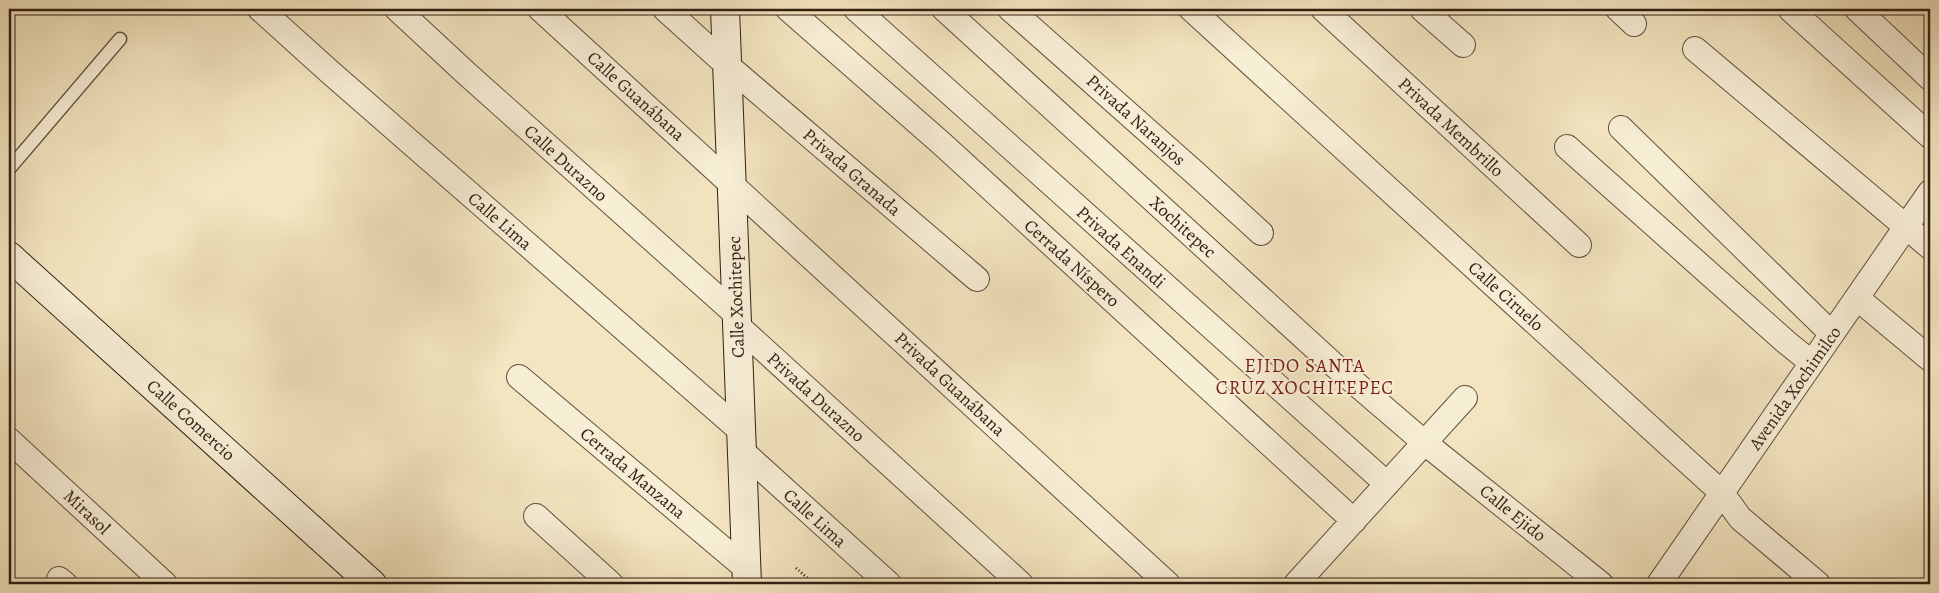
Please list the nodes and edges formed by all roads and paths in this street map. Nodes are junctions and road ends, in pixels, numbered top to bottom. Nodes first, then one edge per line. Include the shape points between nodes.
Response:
1 (260, 9) edge
2 (397, 9) edge
3 (540, 9) edge
4 (665, 9) edge
5 (725, 9) edge
6 (788, 9) edge
7 (856, 9) edge
8 (944, 9) edge
9 (1010, 9) edge
10 (1191, 9) edge
11 (1323, 9) edge
12 (1422, 9) edge
13 (1790, 9) edge
14 (1856, 9) edge
15 (120, 39) dead end
16 (1463, 45) dead end
17 (1695, 49) dead end
18 (727, 65) junction
19 (1930, 78) edge
20 (1620, 128) dead end
21 (1930, 136) edge
22 (1567, 146) dead end
23 (9, 169) edge
24 (732, 183) junction
25 (1930, 192) edge
26 (1906, 227) junction
27 (1261, 233) dead end
28 (1579, 245) dead end
29 (1930, 247) edge
30 (9, 256) edge
31 (977, 279) dead end
32 (1857, 298) junction
33 (737, 320) junction
34 (1832, 334) junction
35 (1930, 359) edge
36 (1812, 363) junction
37 (519, 377) dead end
38 (1465, 398) dead end
39 (9, 440) edge
40 (742, 441) junction
41 (1425, 443) junction
42 (1387, 484) junction
43 (1722, 493) junction
44 (536, 516) dead end
45 (1354, 521) junction
46 (796, 568) dead end
47 (747, 577) edge
48 (165, 584) edge
49 (372, 584) edge
50 (611, 584) edge
51 (814, 584) edge
52 (889, 584) edge
53 (1021, 584) edge
54 (1168, 584) edge
55 (1296, 584) edge
56 (1601, 584) edge
57 (1659, 584) edge
58 (1818, 584) edge

1 - 40 street, Calle Lima
2 - 33 street, Calle Durazno
3 - 24 street, Calle Guanábana
4 - 18 street, Privada Granada
5 - 18 street, Calle Xochitepec
6 - 45 street, Cerrada Níspero via 941,143
7 - 42 street, Privada Enandi
8 - 41 street, Xochitepec via 1300,334
9 - 27 street, Privada Naranjos
10 - 43 street, Calle Ciruelo
11 - 28 street, Privada Membrillo
12 - 16 street
13 - 21 street
14 - 19 street
15 - 23 lane
17 - 26 street
18 - 24 street, Calle Xochitepec
18 - 31 street, Privada Granada
20 - 34 street
22 - 36 street
24 - 33 street, Calle Xochitepec
24 - 54 street, Privada Guanábana
25 - 26 street, Avenida Xochimilco
26 - 29 street
26 - 32 street, Avenida Xochimilco
30 - 49 street, Calle Comercio
32 - 34 street, Avenida Xochimilco
32 - 35 street
33 - 40 street, Calle Xochitepec
33 - 53 street, Privada Durazno
34 - 36 street, Avenida Xochimilco
36 - 43 street, Avenida Xochimilco
37 - 47 street, Cerrada Manzana
38 - 41 street
39 - 48 street, Mirasol
40 - 47 street, Calle Xochitepec
40 - 52 street, Calle Lima
41 - 42 street
41 - 56 street, Calle Ejido
42 - 45 street
43 - 57 street, Avenida Xochimilco
43 - 58 street, Calle Ciruelo via 1740,518
44 - 50 street
45 - 55 street
46 - 51 path

